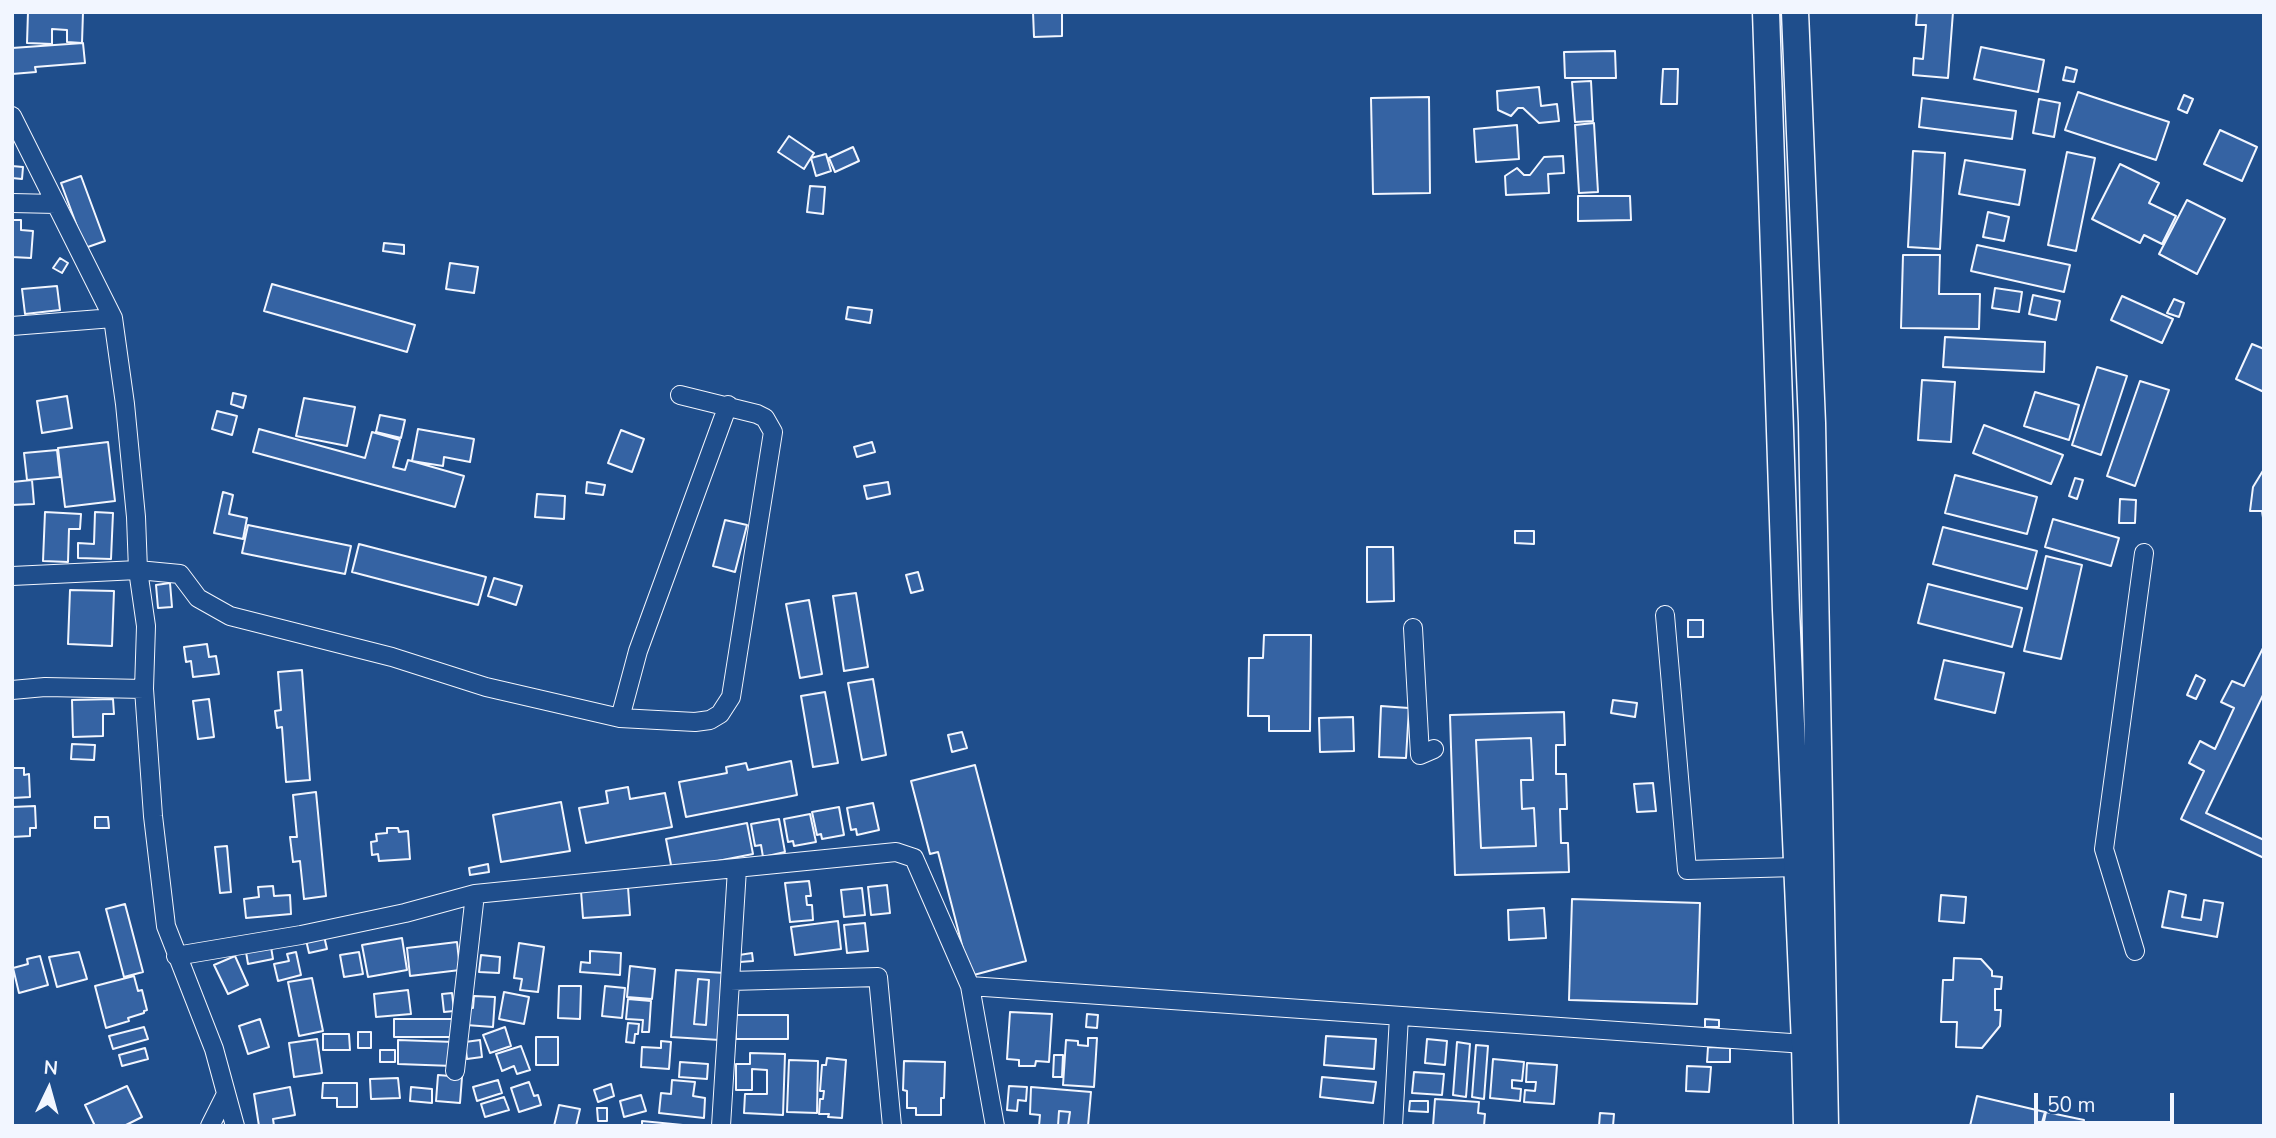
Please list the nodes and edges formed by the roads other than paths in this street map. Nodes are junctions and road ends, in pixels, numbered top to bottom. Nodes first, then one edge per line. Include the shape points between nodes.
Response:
1 (1766, 12) edge
2 (1795, 12) edge
3 (12, 116) edge
4 (12, 203) edge
5 (56, 204) junction
6 (113, 318) junction
7 (12, 326) edge
8 (680, 394) dead end
9 (727, 405) junction
10 (2144, 553) dead end
11 (138, 570) junction
12 (12, 576) edge
13 (1665, 615) dead end
14 (1413, 628) dead end
15 (144, 689) junction
16 (12, 690) edge
17 (620, 718) junction
18 (1434, 749) dead end
19 (1797, 867) junction
20 (737, 869) junction
21 (475, 894) junction
22 (2135, 951) dead end
23 (176, 956) junction
24 (730, 981) junction
25 (970, 986) junction
26 (1399, 1016) junction
27 (1805, 1044) junction
28 (454, 1070) dead end
29 (225, 1096) junction
30 (210, 1126) edge
31 (235, 1126) edge
32 (721, 1126) edge
33 (892, 1126) edge
34 (995, 1126) edge
35 (1392, 1126) edge
36 (1807, 1126) edge
37 (1825, 1126) edge

1 - 19 main road
2 - 37 main road via 1812,423
3 - 5 street
4 - 5 street
5 - 6 street
6 - 7 street
6 - 11 street
8 - 9 street
9 - 17 street via 638,651
9 - 17 street via 765,418 773,432 731,697 720,714 709,720
10 - 22 street via 2104,849
11 - 12 street
11 - 15 street via 146,626
11 - 17 street via 180,574 198,598 230,616 392,657 486,687
13 - 19 street via 1687,870
14 - 18 street via 1420,755
15 - 16 street
15 - 23 street via 166,926
19 - 27 main road
20 - 21 street
20 - 24 street
20 - 25 street via 896,852 914,858
21 - 23 street via 302,936
21 - 28 street
23 - 29 street via 215,1049
24 - 32 street
24 - 33 street via 878,977
25 - 26 street
25 - 34 street
26 - 27 street
26 - 35 street
27 - 36 main road
29 - 30 street
29 - 31 street

